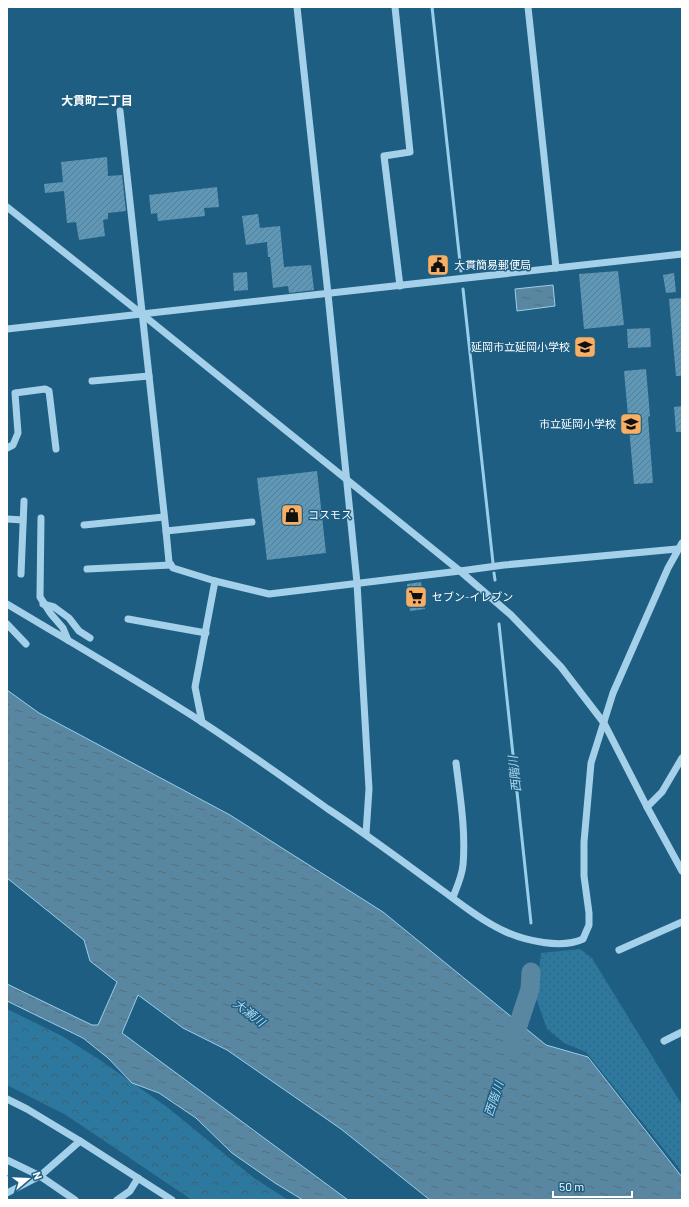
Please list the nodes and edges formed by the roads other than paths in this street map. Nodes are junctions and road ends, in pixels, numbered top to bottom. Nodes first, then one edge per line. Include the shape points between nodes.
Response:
1 (297, 7) edge
2 (395, 7) edge
3 (528, 7) edge
4 (120, 111) dead end
5 (7, 207) edge
6 (682, 254) edge
7 (556, 268) junction
8 (400, 286) junction
9 (328, 294) junction
10 (142, 315) junction
11 (7, 329) edge
12 (149, 376) junction
13 (92, 381) dead end
14 (7, 448) edge
15 (56, 449) dead end
16 (347, 481) junction
17 (24, 501) dead end
18 (164, 517) junction
19 (41, 518) dead end
20 (7, 519) edge
21 (24, 520) junction
22 (252, 522) dead end
23 (84, 525) dead end
24 (166, 531) junction
25 (682, 543) edge
26 (678, 549) junction
27 (171, 565) junction
28 (87, 569) dead end
29 (460, 571) junction
30 (22, 574) dead end
31 (215, 582) junction
32 (357, 583) junction
33 (7, 604) edge
34 (43, 604) junction
35 (128, 619) dead end
36 (7, 624) edge
37 (206, 633) junction
38 (90, 638) dead end
39 (68, 641) junction
40 (26, 644) dead end
41 (202, 722) junction
42 (604, 723) junction
43 (682, 758) edge
44 (456, 763) dead end
45 (647, 808) junction
46 (366, 834) junction
47 (682, 871) edge
48 (453, 897) junction
49 (682, 922) edge
50 (619, 950) dead end
51 (682, 1032) edge
52 (664, 1041) dead end
53 (7, 1099) edge
54 (80, 1142) junction
55 (7, 1160) edge
56 (40, 1176) junction
57 (138, 1178) junction
58 (7, 1193) edge
59 (75, 1200) edge
60 (117, 1200) edge
61 (172, 1200) edge

1 - 9 street
2 - 8 street via 410,152 384,156
3 - 7 street
4 - 10 street
5 - 10 street
6 - 7 street
7 - 8 street
8 - 9 street
9 - 10 street
9 - 16 street
10 - 11 street
10 - 12 street
10 - 16 street
12 - 13 street
12 - 18 street
14 - 15 street via 13,445 18,433 15,393 45,389 49,391
16 - 29 street
16 - 32 street
17 - 21 street
18 - 23 street
18 - 24 street
19 - 34 street via 40,597
20 - 21 street
21 - 30 street
22 - 24 street
24 - 27 street
25 - 26 street
26 - 29 street
26 - 42 street via 613,693
27 - 28 street
27 - 31 street via 173,568
29 - 32 street
29 - 42 street via 511,615 561,667
31 - 32 street via 269,594
31 - 37 street
32 - 46 street via 369,789
33 - 39 street
34 - 38 street via 54,607 69,618 78,632
34 - 39 street via 63,628
35 - 37 street
36 - 40 street
37 - 41 street via 195,688
39 - 41 street
41 - 46 street
42 - 45 street
42 - 48 street via 591,763 584,842 584,876 589,925 583,939 566,943 522,938 491,924
43 - 45 street via 662,792
44 - 48 street via 464,830 463,865
45 - 47 street
46 - 48 street
49 - 50 street
51 - 52 street
53 - 54 street
54 - 56 street
54 - 57 street
55 - 56 street
56 - 58 street
56 - 59 street
57 - 60 street via 130,1190
57 - 61 street

